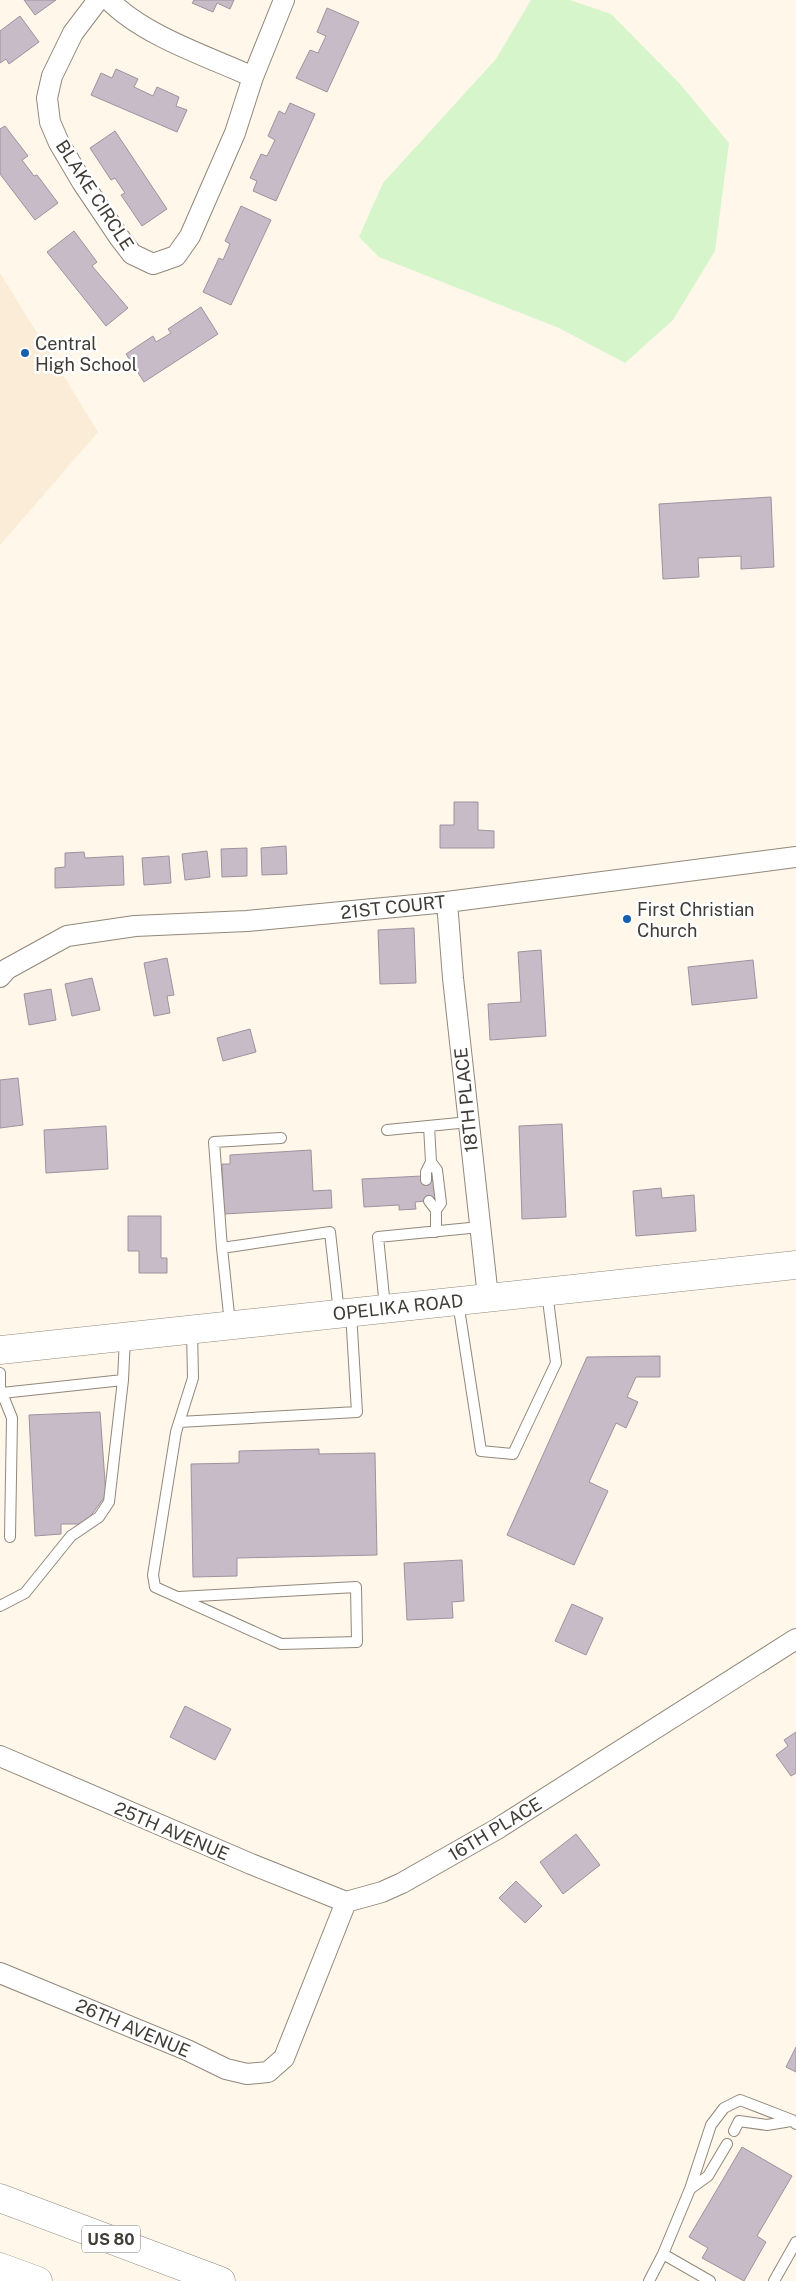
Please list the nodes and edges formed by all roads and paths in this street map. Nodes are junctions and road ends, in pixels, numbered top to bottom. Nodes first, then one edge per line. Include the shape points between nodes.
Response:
1 (98, 0) edge
2 (109, 0) edge
3 (284, 0) edge
4 (253, 77) junction
5 (796, 857) edge
6 (447, 902) junction
7 (0, 977) edge
8 (469, 1122) junction
9 (428, 1126) junction
10 (387, 1130) dead end
11 (281, 1138) dead end
12 (431, 1162) junction
13 (426, 1180) dead end
14 (428, 1201) dead end
15 (436, 1210) junction
16 (480, 1227) junction
17 (436, 1232) junction
18 (222, 1248) junction
19 (796, 1265) edge
20 (547, 1291) junction
21 (488, 1297) junction
22 (458, 1301) junction
23 (386, 1308) junction
24 (345, 1313) junction
25 (230, 1325) junction
26 (192, 1329) junction
27 (125, 1336) junction
28 (0, 1350) edge
29 (0, 1373) edge
30 (123, 1380) junction
31 (1, 1395) edge
32 (179, 1422) junction
33 (10, 1537) dead end
34 (179, 1598) junction
35 (0, 1606) edge
36 (796, 1640) edge
37 (0, 1756) edge
38 (346, 1902) junction
39 (0, 1973) edge
40 (794, 2122) edge
41 (734, 2131) dead end
42 (728, 2144) dead end
43 (690, 2189) junction
44 (0, 2198) edge
45 (796, 2242) edge
46 (663, 2254) junction
47 (0, 2267) edge
48 (38, 2281) edge
49 (220, 2281) edge
50 (648, 2281) edge
51 (710, 2281) edge
52 (774, 2281) edge

1 - 4 street, BLAKE CIRCLE via 73,33 52,76 47,98 50,122 82,182 119,237 132,254 152,264 176,256 190,236 235,133
2 - 4 street via 149,30
3 - 4 street, BLAKE CIRCLE
5 - 6 street, 21ST COURT
6 - 7 street, 21ST COURT via 247,921 135,926 67,936 8,969
6 - 8 street, 18TH PLACE
8 - 9 lane
8 - 16 street, 18TH PLACE
9 - 10 lane
9 - 12 lane
11 - 18 lane via 214,1142
12 - 13 lane
12 - 15 lane via 437,1170 442,1203
14 - 15 lane
15 - 17 lane
16 - 17 lane
16 - 21 street, 18TH PLACE
17 - 23 lane via 378,1237
18 - 24 lane via 330,1232
18 - 25 lane
19 - 20 main road, OPELIKA ROAD
20 - 21 main road, OPELIKA ROAD
20 - 22 lane via 556,1363 513,1454 481,1451
21 - 22 main road, OPELIKA ROAD
22 - 23 main road, OPELIKA ROAD
23 - 24 main road, OPELIKA ROAD
24 - 25 main road, OPELIKA ROAD
24 - 32 lane via 357,1412
25 - 26 main road, OPELIKA ROAD
26 - 27 main road, OPELIKA ROAD
26 - 32 lane via 193,1378
27 - 28 main road, OPELIKA ROAD
27 - 30 lane
29 - 31 lane
30 - 31 lane
30 - 35 lane via 109,1502 99,1517 71,1536 26,1593
31 - 33 lane via 12,1418
32 - 34 lane via 153,1575 156,1587
34 - 34 lane via 281,1644 357,1642 356,1587
36 - 38 street, 16TH PLACE via 497,1829 402,1884
37 - 38 street, 25TH AVENUE via 242,1861
38 - 39 street, 26TH AVENUE via 284,2058 268,2072 247,2074 226,2069
40 - 41 lane via 766,2125 740,2121
40 - 43 lane via 740,2100 724,2108 711,2125
42 - 43 lane via 708,2176
43 - 46 lane
44 - 49 main road, US 80
45 - 52 lane
46 - 50 lane
46 - 51 lane
47 - 48 main road

